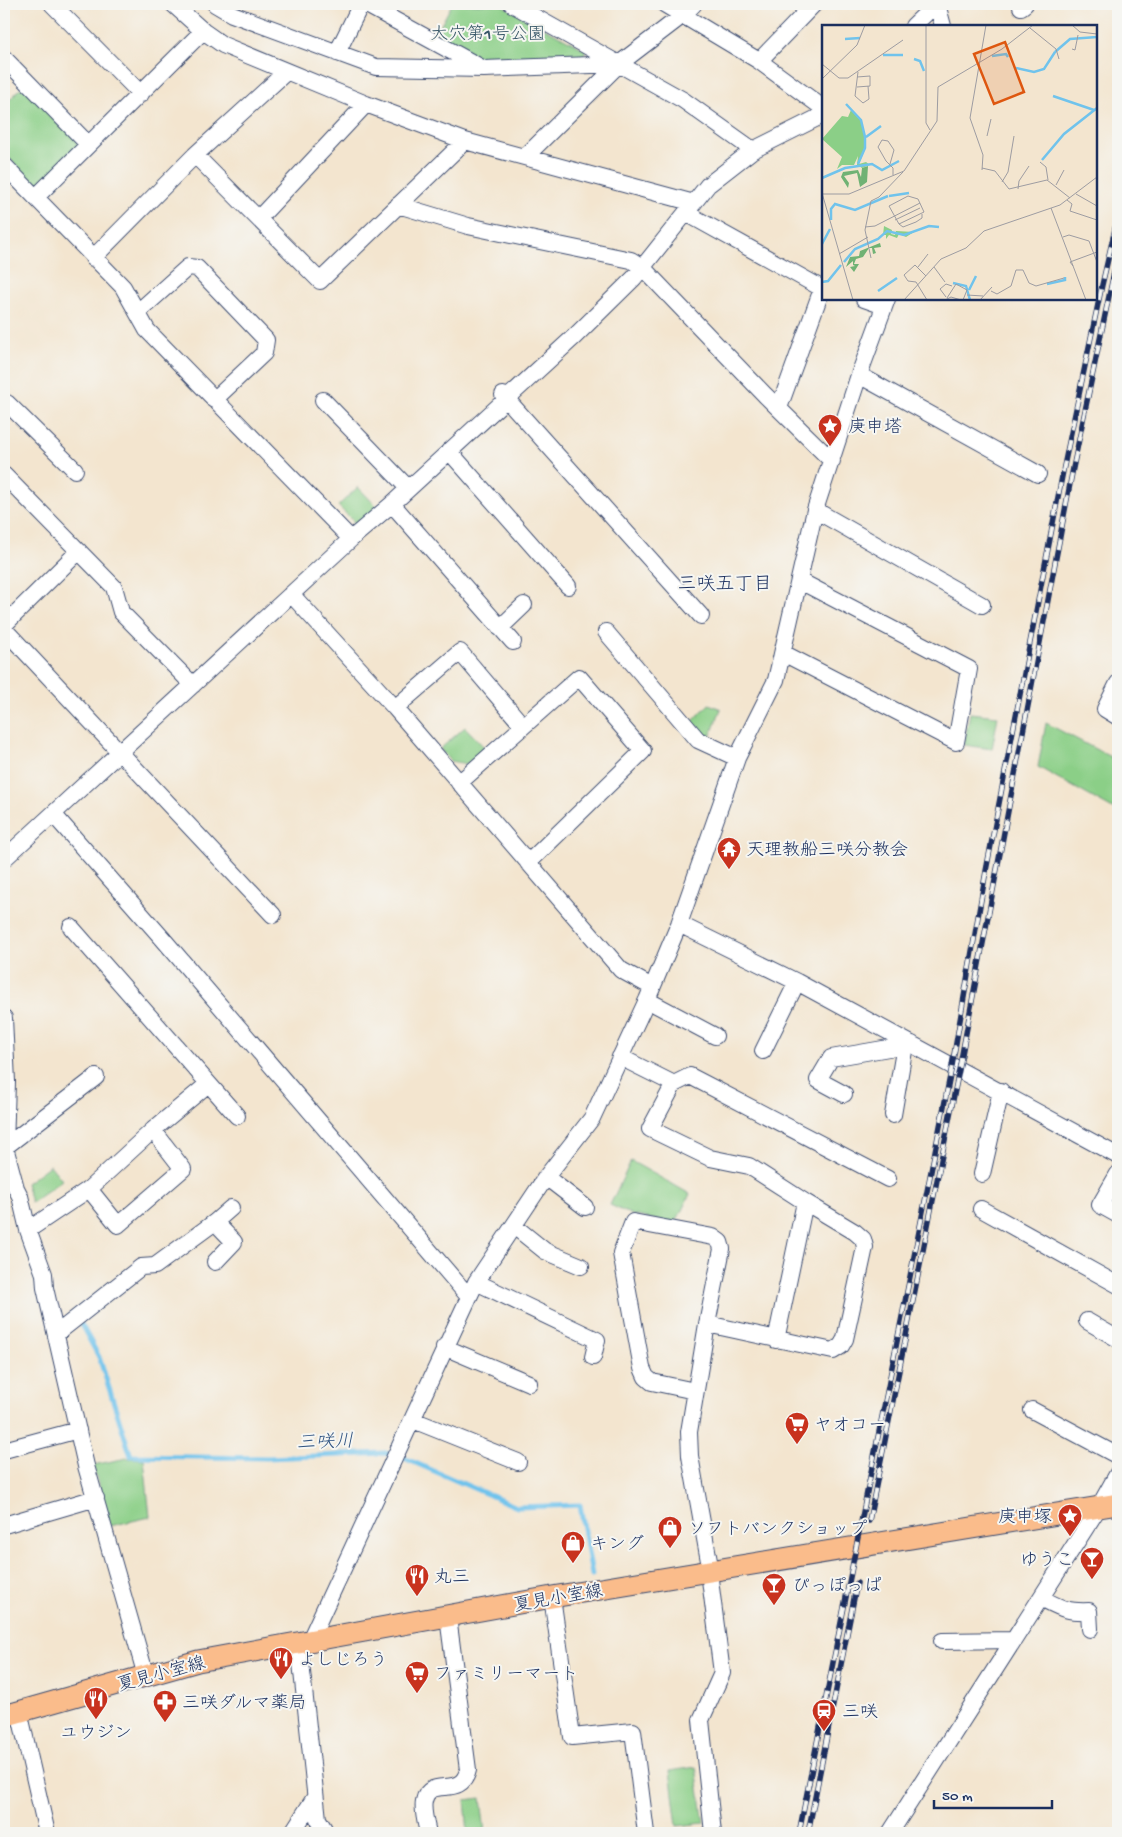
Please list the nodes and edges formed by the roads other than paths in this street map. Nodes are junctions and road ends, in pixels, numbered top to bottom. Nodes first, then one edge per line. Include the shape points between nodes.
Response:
1 (52, 4) edge
2 (173, 4) edge
3 (361, 4) edge
4 (365, 4) edge
5 (512, 4) edge
6 (664, 4) edge
7 (814, 4) edge
8 (936, 4) edge
9 (217, 5) edge
10 (689, 9) edge
11 (914, 25) edge
12 (943, 25) edge
13 (201, 29) junction
14 (337, 53) junction
15 (4, 58) edge
16 (759, 61) junction
17 (619, 64) junction
18 (484, 69) junction
19 (286, 72) junction
20 (141, 94) junction
21 (366, 104) junction
22 (821, 118) edge
23 (464, 141) junction
24 (88, 144) junction
25 (753, 150) junction
26 (195, 155) junction
27 (525, 157) junction
28 (4, 165) edge
29 (36, 197) junction
30 (398, 205) junction
31 (690, 208) junction
32 (259, 218) junction
33 (93, 258) junction
34 (642, 267) junction
35 (822, 288) edge
36 (822, 292) edge
37 (871, 300) edge
38 (885, 302) edge
39 (138, 312) junction
40 (859, 375) junction
41 (504, 397) junction
42 (214, 400) junction
43 (322, 400) dead end
44 (4, 406) edge
45 (779, 408) junction
46 (449, 451) junction
47 (832, 461) junction
48 (75, 470) dead end
49 (1038, 474) dead end
50 (4, 475) edge
51 (408, 488) junction
52 (392, 504) junction
53 (816, 510) junction
54 (351, 539) junction
55 (79, 551) junction
56 (800, 581) junction
57 (568, 586) dead end
58 (291, 594) junction
59 (524, 605) dead end
60 (982, 605) dead end
61 (701, 616) dead end
62 (4, 627) edge
63 (500, 628) junction
64 (606, 632) dead end
65 (513, 642) dead end
66 (783, 653) junction
67 (1118, 683) edge
68 (193, 685) junction
69 (395, 708) junction
70 (1118, 717) edge
71 (523, 726) junction
72 (120, 751) junction
73 (737, 758) junction
74 (458, 783) junction
75 (54, 815) junction
76 (4, 859) edge
77 (528, 863) junction
78 (273, 915) dead end
79 (679, 924) junction
80 (71, 927) dead end
81 (797, 982) junction
82 (649, 993) junction
83 (4, 1018) edge
84 (715, 1036) dead end
85 (908, 1045) junction
86 (763, 1051) dead end
87 (620, 1057) junction
88 (96, 1077) dead end
89 (208, 1084) junction
90 (674, 1084) junction
91 (1001, 1091) junction
92 (844, 1094) dead end
93 (236, 1116) dead end
94 (893, 1116) dead end
95 (153, 1130) junction
96 (5, 1147) edge
97 (1118, 1156) edge
98 (982, 1174) dead end
99 (1118, 1174) edge
100 (546, 1177) junction
101 (888, 1179) dead end
102 (89, 1190) junction
103 (805, 1202) junction
104 (585, 1207) dead end
105 (231, 1208) dead end
106 (981, 1209) dead end
107 (1118, 1215) edge
108 (215, 1222) junction
109 (514, 1226) junction
110 (28, 1230) junction
111 (214, 1262) dead end
112 (581, 1266) dead end
113 (1118, 1286) edge
114 (472, 1289) junction
115 (1087, 1321) dead end
116 (707, 1324) junction
117 (56, 1334) junction
118 (1118, 1338) edge
119 (776, 1340) junction
120 (444, 1347) junction
121 (593, 1357) dead end
122 (529, 1383) dead end
123 (695, 1391) junction
124 (1032, 1410) dead end
125 (412, 1420) junction
126 (78, 1430) junction
127 (4, 1450) edge
128 (1118, 1456) edge
129 (518, 1462) dead end
130 (1118, 1473) edge
131 (96, 1498) junction
132 (1109, 1505) edge
133 (4, 1525) edge
134 (710, 1572) junction
135 (552, 1597) junction
136 (1041, 1598) junction
137 (448, 1617) junction
138 (1090, 1629) dead end
139 (1014, 1640) junction
140 (942, 1641) dead end
141 (304, 1643) junction
142 (146, 1676) junction
143 (12, 1714) edge
144 (315, 1797) junction
145 (47, 1833) edge
146 (292, 1833) edge
147 (325, 1833) edge
148 (428, 1833) edge
149 (646, 1833) edge
150 (713, 1833) edge
151 (892, 1833) edge

1 - 20 street
2 - 13 street
3 - 14 street
4 - 18 street
5 - 17 street
6 - 10 street
7 - 16 street
8 - 11 street
8 - 12 street
9 - 13 street
9 - 14 street via 232,14
10 - 16 street
10 - 17 street
13 - 19 street via 223,45
13 - 20 street
14 - 18 street via 376,67
15 - 24 street
16 - 22 street
17 - 18 street
17 - 25 street via 684,100
17 - 27 street
19 - 21 street
19 - 26 street
20 - 24 street
21 - 23 street
21 - 32 street
22 - 25 street
23 - 27 street
23 - 30 street
24 - 29 street
25 - 31 street via 708,185
26 - 32 street
26 - 33 street
27 - 31 street
28 - 29 street
29 - 33 street
30 - 32 street via 320,281
30 - 34 street via 468,226 631,260
31 - 34 street
31 - 35 street
33 - 39 street via 122,287
34 - 41 street via 575,336
34 - 45 street
36 - 45 street
37 - 38 street
38 - 40 street
39 - 42 street via 147,330
39 - 42 street via 188,267 198,268 266,340 264,353
40 - 47 street
40 - 49 street
41 - 46 street
41 - 61 street
42 - 54 street
43 - 51 street
44 - 48 street via 6,403
45 - 47 street
46 - 51 street
46 - 57 street
47 - 53 street
50 - 55 street
51 - 52 street
52 - 54 street
52 - 63 street
53 - 56 street
53 - 60 street
54 - 58 street
55 - 62 street
55 - 68 street via 114,586 121,612
56 - 66 street
56 - 66 street via 969,669 956,742
58 - 68 street
58 - 69 street
59 - 63 street
62 - 72 street
63 - 65 street
64 - 73 street via 698,740
66 - 73 street via 770,694
67 - 70 street via 1105,709
68 - 72 street
69 - 71 street via 460,652
69 - 74 street
71 - 74 street
71 - 77 street via 579,677 643,751
72 - 75 street
72 - 78 street
73 - 79 street
74 - 77 street
75 - 76 street
75 - 114 street
77 - 82 street via 621,970
79 - 81 street
79 - 82 street
80 - 89 street
81 - 85 street
81 - 86 street
82 - 84 street
82 - 87 street
83 - 96 street via 7,1082
85 - 91 street
85 - 92 street via 832,1058 818,1080
85 - 94 street
87 - 90 street
87 - 100 street via 592,1118
88 - 96 street
89 - 93 street
89 - 95 street
90 - 101 street via 690,1076
90 - 103 street via 650,1129 710,1158 749,1166
91 - 97 street
91 - 98 street
95 - 102 street
95 - 102 street via 183,1170 118,1225
96 - 110 street
99 - 107 street via 1100,1205
100 - 104 street
100 - 109 street
102 - 110 street
103 - 119 street
103 - 119 street via 862,1239 861,1266 841,1346 833,1351
105 - 108 street
106 - 113 street
108 - 111 street via 234,1242
108 - 117 street via 155,1266 141,1267
109 - 112 street via 545,1251
109 - 114 street
110 - 117 street via 44,1274
114 - 120 street
114 - 121 street via 597,1340
115 - 118 street
116 - 119 street
116 - 123 street
116 - 123 street via 722,1249 720,1242 714,1237 633,1222 621,1253 642,1368 652,1382
117 - 126 street
120 - 122 street
120 - 125 street
123 - 134 street via 689,1432 690,1456
124 - 128 street
125 - 129 street
125 - 141 street
126 - 127 street
126 - 131 street
130 - 132 street
131 - 133 street
131 - 142 street
132 - 134 main road, 夏見小室線
132 - 136 street
134 - 135 main road, 夏見小室線
134 - 150 street via 722,1673 701,1720
135 - 137 main road, 夏見小室線
135 - 149 street via 572,1738 633,1731
136 - 138 street via 1072,1612 1089,1611
136 - 139 street
137 - 141 main road, 夏見小室線
137 - 148 street via 468,1770 463,1783 431,1790 426,1795
139 - 140 street
139 - 151 street
141 - 142 main road, 夏見小室線 via 198,1662
141 - 144 street
142 - 143 main road, 夏見小室線
143 - 145 street
144 - 146 street
144 - 147 street via 318,1819

